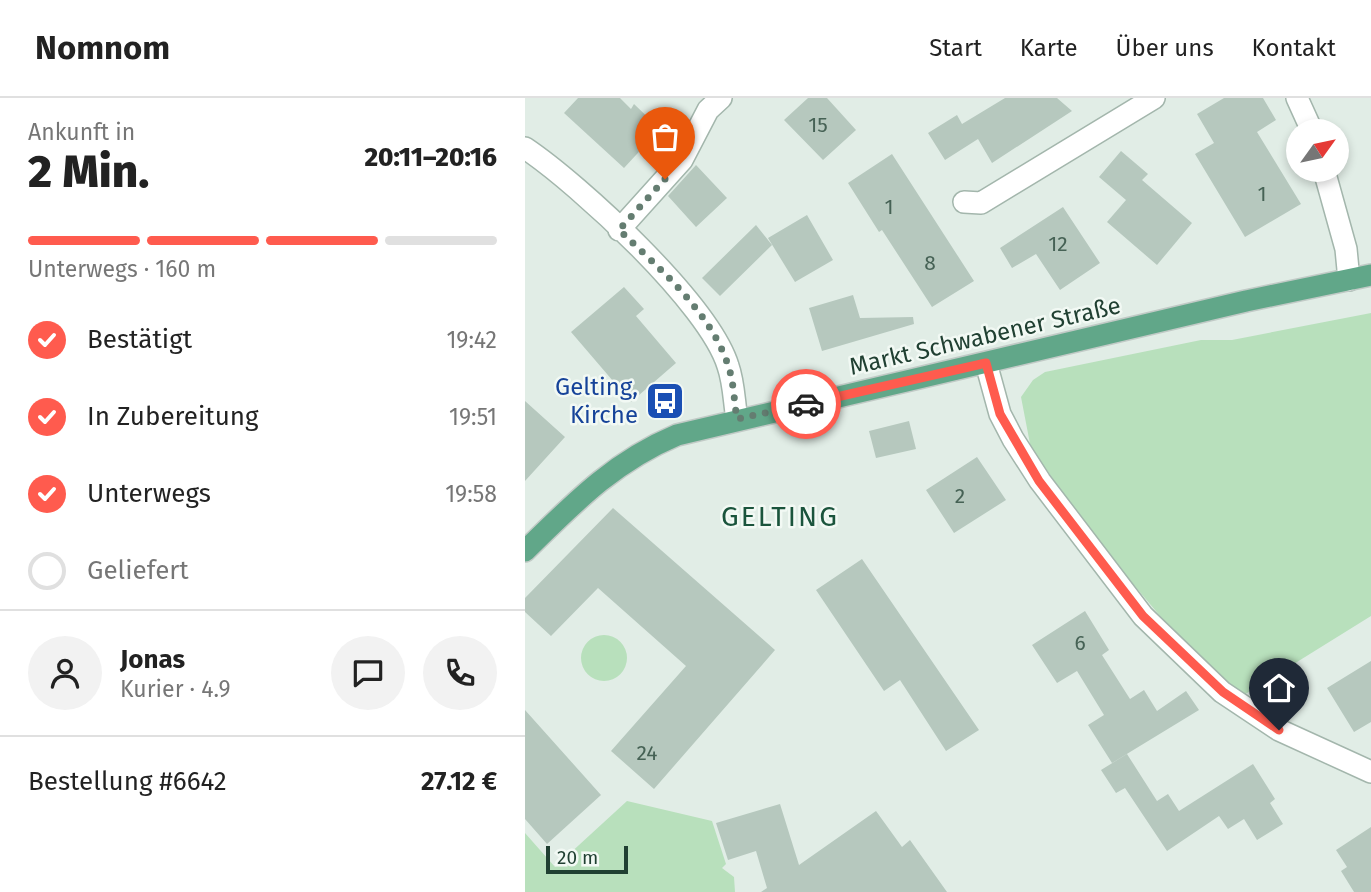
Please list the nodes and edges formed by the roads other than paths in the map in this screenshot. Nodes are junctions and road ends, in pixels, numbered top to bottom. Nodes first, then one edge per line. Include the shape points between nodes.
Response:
1 (721, 98) edge
2 (1154, 98) edge
3 (1297, 98) edge
4 (1306, 119) edge
5 (525, 148) edge
6 (1327, 182) edge
7 (964, 202) dead end
8 (619, 230) junction
9 (1371, 275) edge
10 (1349, 280) junction
11 (986, 363) junction
12 (737, 419) junction
13 (525, 551) edge
14 (1371, 772) edge

1 - 8 street via 708,110 682,160
2 - 7 street via 981,204
3 - 4 street
5 - 8 street
6 - 10 street via 1346,249
8 - 12 street via 691,303 712,334 728,364
9 - 10 main road, Markt Schwabener Straße
10 - 11 main road, Markt Schwabener Straße
11 - 12 main road, Markt Schwabener Straße
11 - 14 street via 1000,414 1039,481 1143,616 1234,699 1279,730
12 - 13 main road, Markt Schwabener Straße via 677,435 623,462

